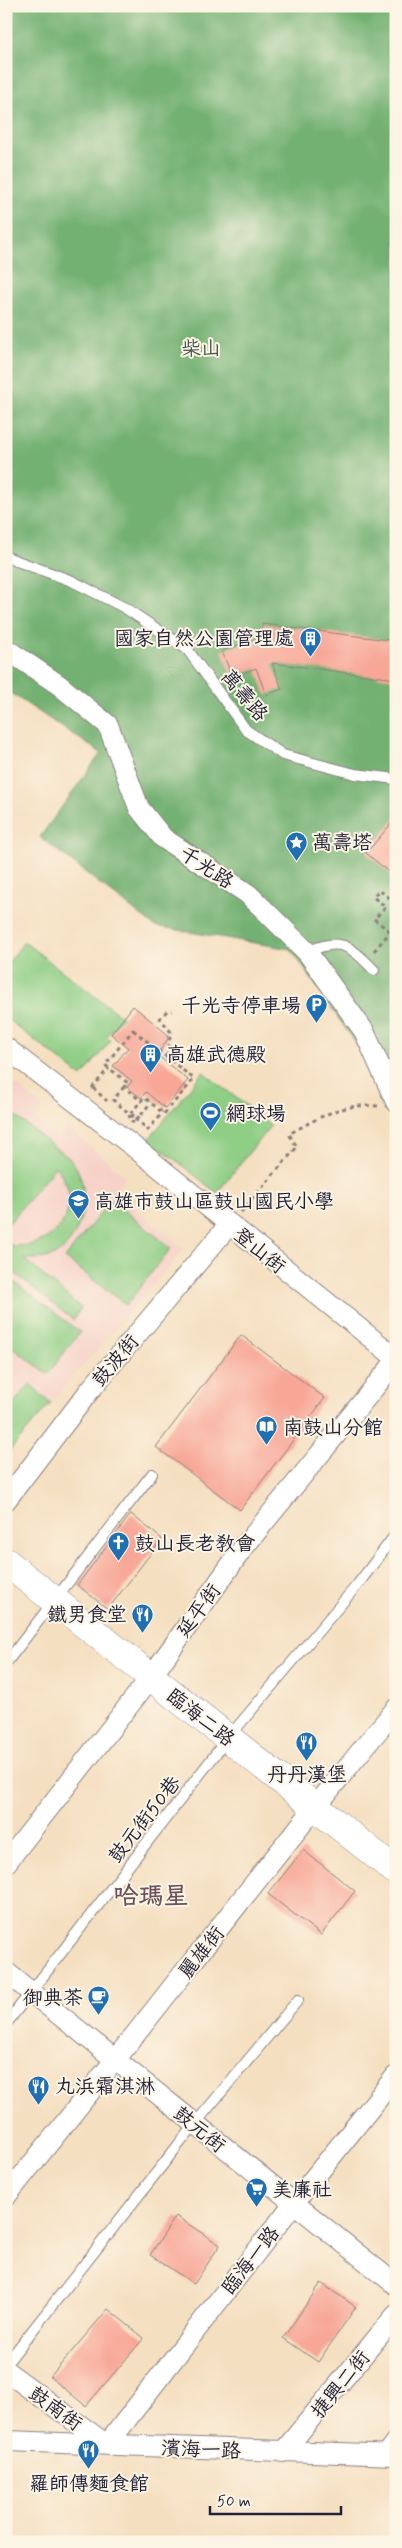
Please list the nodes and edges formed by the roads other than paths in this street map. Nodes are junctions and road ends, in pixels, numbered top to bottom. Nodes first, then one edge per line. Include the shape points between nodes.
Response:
1 (6, 557) edge
2 (6, 649) edge
3 (396, 779) edge
4 (307, 952) junction
5 (374, 970) dead end
6 (6, 1048) edge
7 (391, 1104) edge
8 (229, 1225) junction
9 (396, 1360) edge
10 (152, 1474) dead end
11 (6, 1500) edge
12 (396, 1534) edge
13 (6, 1562) edge
14 (55, 1601) junction
15 (6, 1664) edge
16 (151, 1677) junction
17 (396, 1709) edge
18 (228, 1738) junction
19 (314, 1806) junction
20 (6, 1863) edge
21 (395, 1870) edge
22 (6, 1972) edge
23 (32, 1993) junction
24 (298, 2000) dead end
25 (6, 2024) edge
26 (116, 2061) junction
27 (396, 2076) edge
28 (194, 2125) junction
29 (6, 2196) edge
30 (294, 2203) junction
31 (396, 2285) edge
32 (396, 2315) edge
33 (6, 2364) edge
34 (6, 2371) edge
35 (396, 2433) edge
36 (6, 2441) edge
37 (107, 2445) junction
38 (283, 2452) junction
39 (388, 2454) edge

1 - 3 lane, 萬壽路 via 72,581 125,608 186,649 246,730 283,754 356,774
2 - 4 street, 千光路 via 59,685 108,725 139,808 163,838 248,894
4 - 5 lane via 327,943 342,945
4 - 7 street, 千光路 via 364,1031
6 - 8 street, 登山街
8 - 9 street, 登山街
8 - 11 street, 鼓波街 via 90,1390
9 - 16 street, 延平街 via 243,1548
10 - 14 lane
12 - 18 lane, 鼓元街50巷
13 - 14 street, 臨海二路
14 - 15 lane
14 - 16 street, 臨海二路
16 - 18 street, 臨海二路
16 - 20 street, 延平街
17 - 19 street, 麗雄街
18 - 19 street, 臨海二路
18 - 23 lane, 鼓元街50巷
19 - 21 street, 臨海二路
19 - 26 street, 麗雄街
22 - 23 street, 鼓元街
23 - 25 lane, 鼓元街50巷
23 - 26 street, 鼓元街
24 - 28 lane
26 - 28 street, 鼓元街
26 - 29 street, 麗雄街
27 - 30 street, 臨海一路
28 - 30 street, 鼓元街
28 - 33 lane
30 - 31 street, 鼓元街
30 - 37 street, 臨海一路
32 - 38 street, 捷興二街
34 - 37 street, 鼓南街
35 - 39 lane
36 - 37 street, 濱海一路
37 - 38 street, 濱海一路
38 - 39 street, 濱海一路

